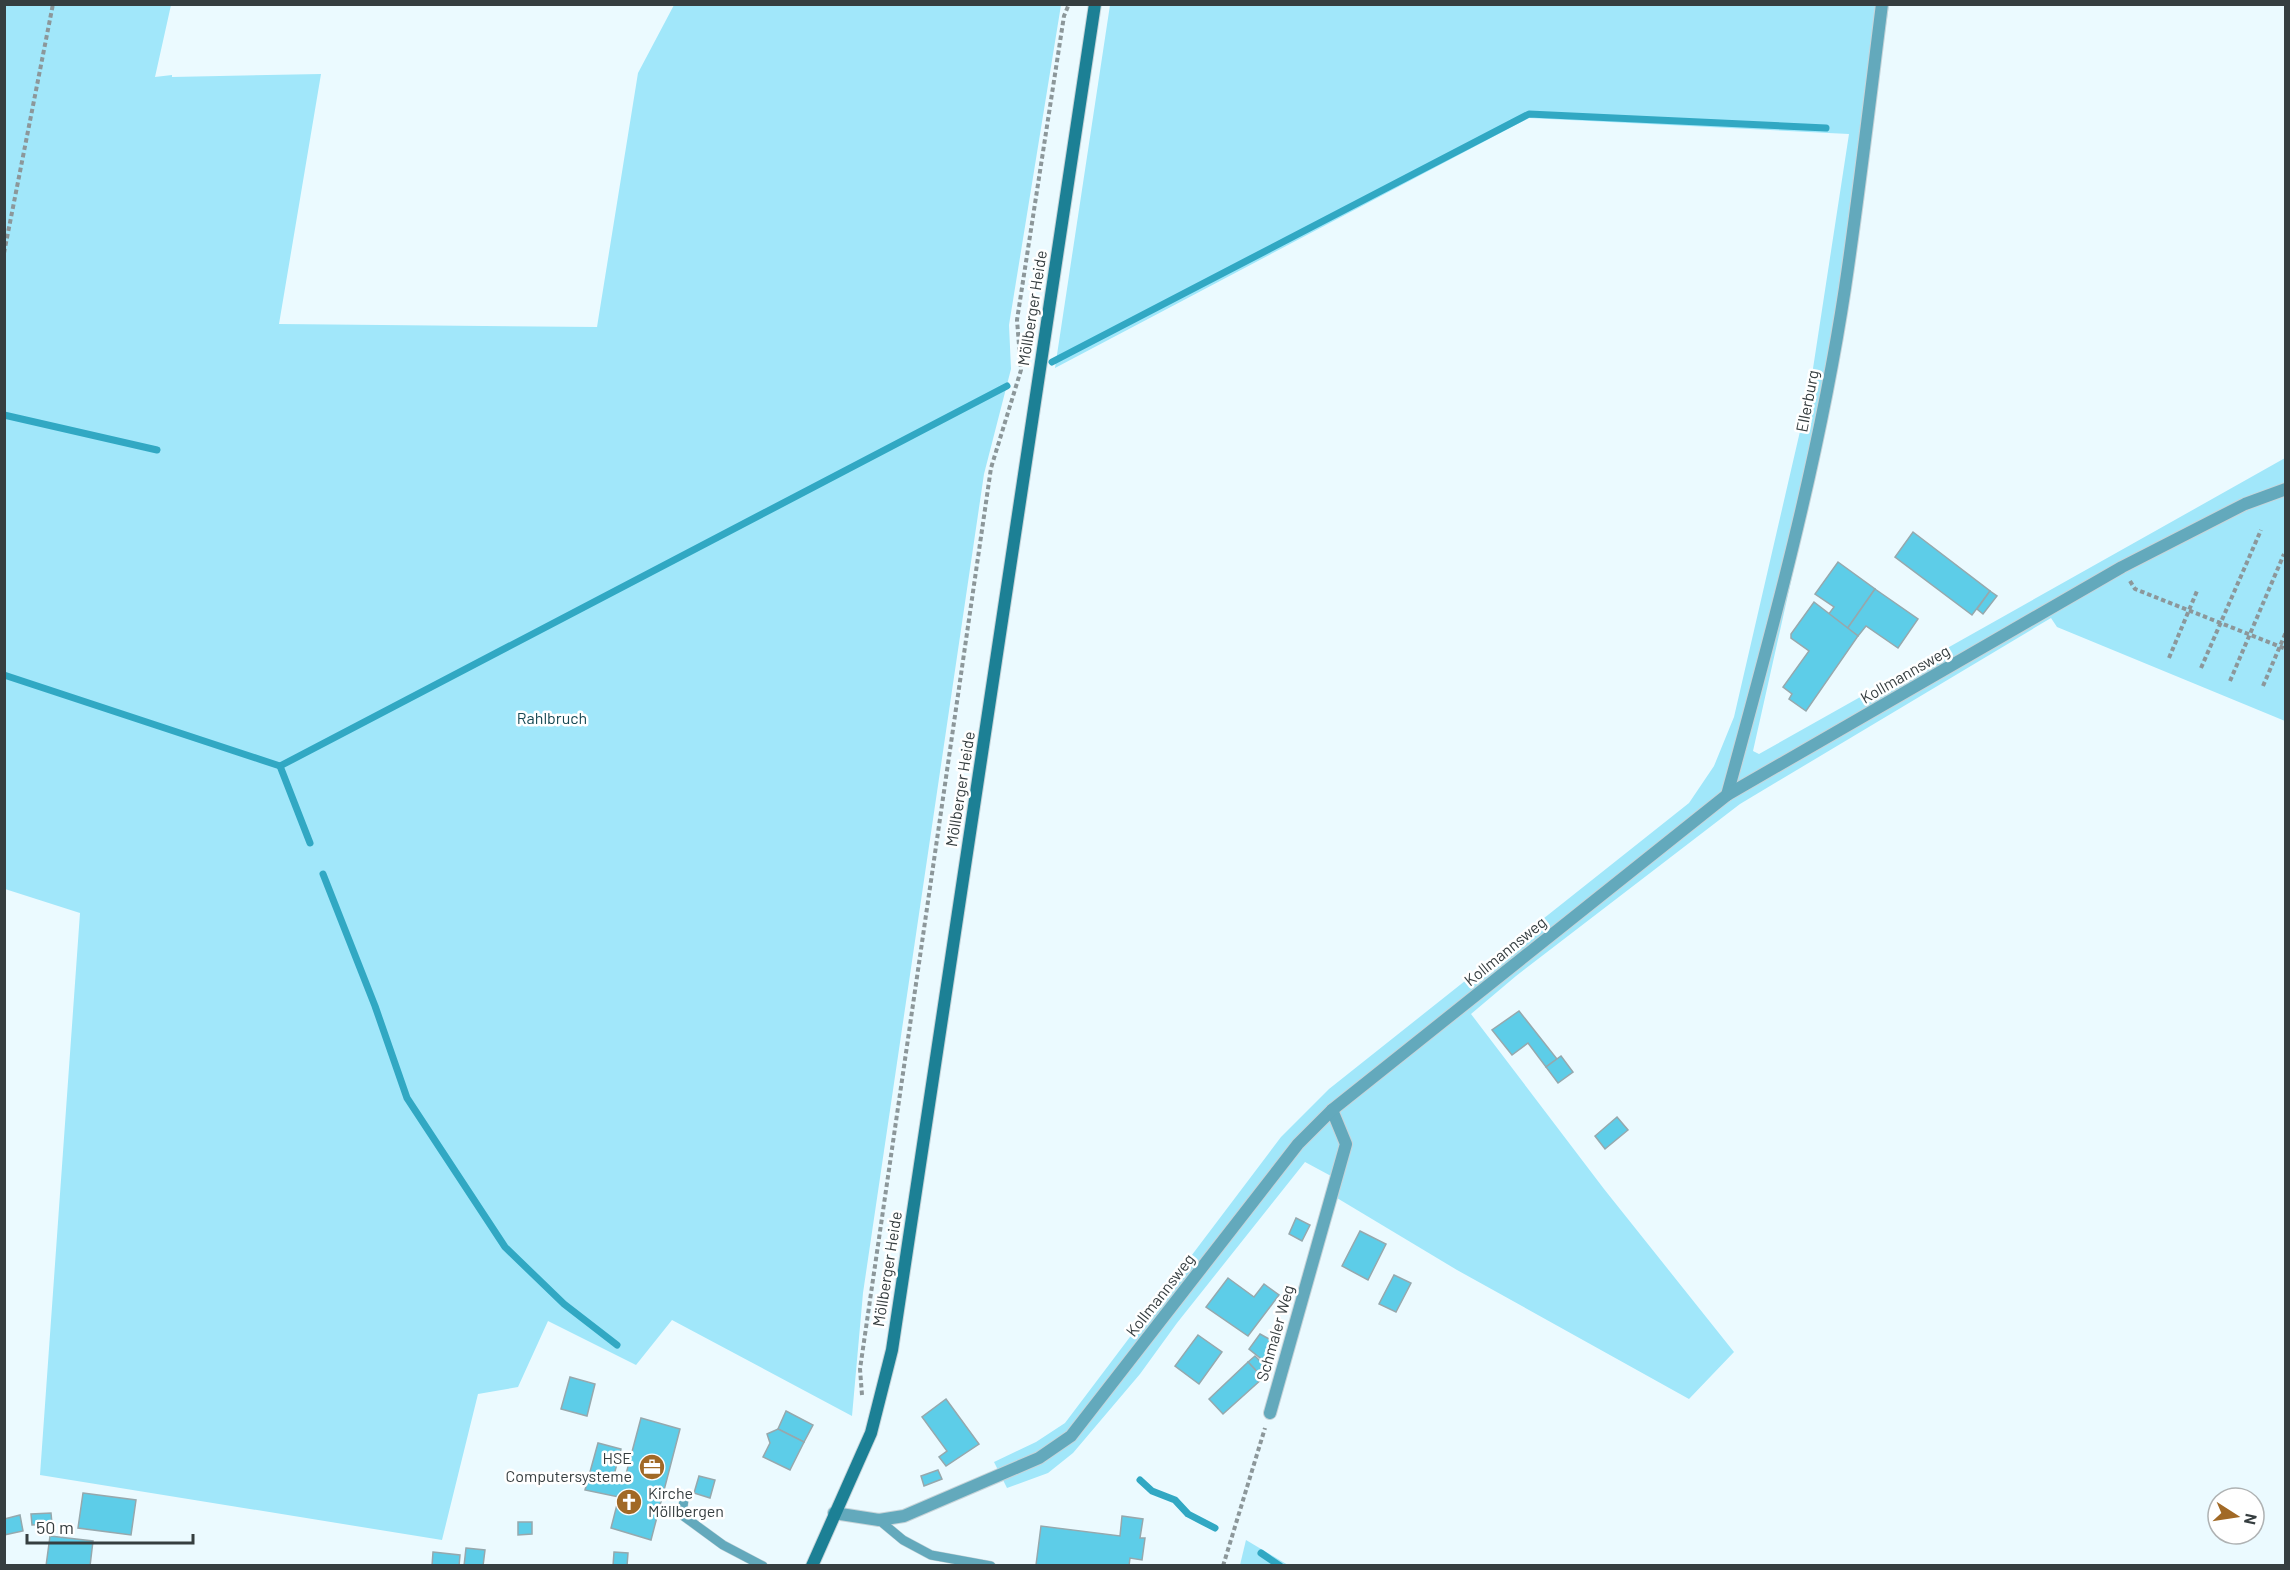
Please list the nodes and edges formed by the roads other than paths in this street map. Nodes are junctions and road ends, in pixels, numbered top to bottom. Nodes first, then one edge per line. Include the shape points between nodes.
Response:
1 (1095, 4) edge
2 (1882, 4) edge
3 (2286, 489) edge
4 (1726, 795) junction
5 (1332, 1110) junction
6 (1270, 1413) road end
7 (684, 1499) dead end
8 (834, 1513) junction
9 (879, 1520) junction
10 (763, 1566) edge
11 (812, 1566) edge
12 (991, 1566) edge

1 - 8 street, Möllberger Heide via 892,1350 871,1433
2 - 4 street, Ellerburg via 1845,289 1814,452 1761,671
3 - 4 street, Kollmannsweg via 2245,504 2122,567
4 - 5 street, Kollmannsweg
5 - 6 street, Schmaler Weg via 1346,1144
5 - 9 street, Kollmannsweg via 1299,1144 1071,1436 1039,1458 904,1516
7 - 10 lane via 682,1515 723,1545
8 - 9 street, Kollmannsweg
8 - 11 street, Möllberger Heide
9 - 12 lane via 930,1555

